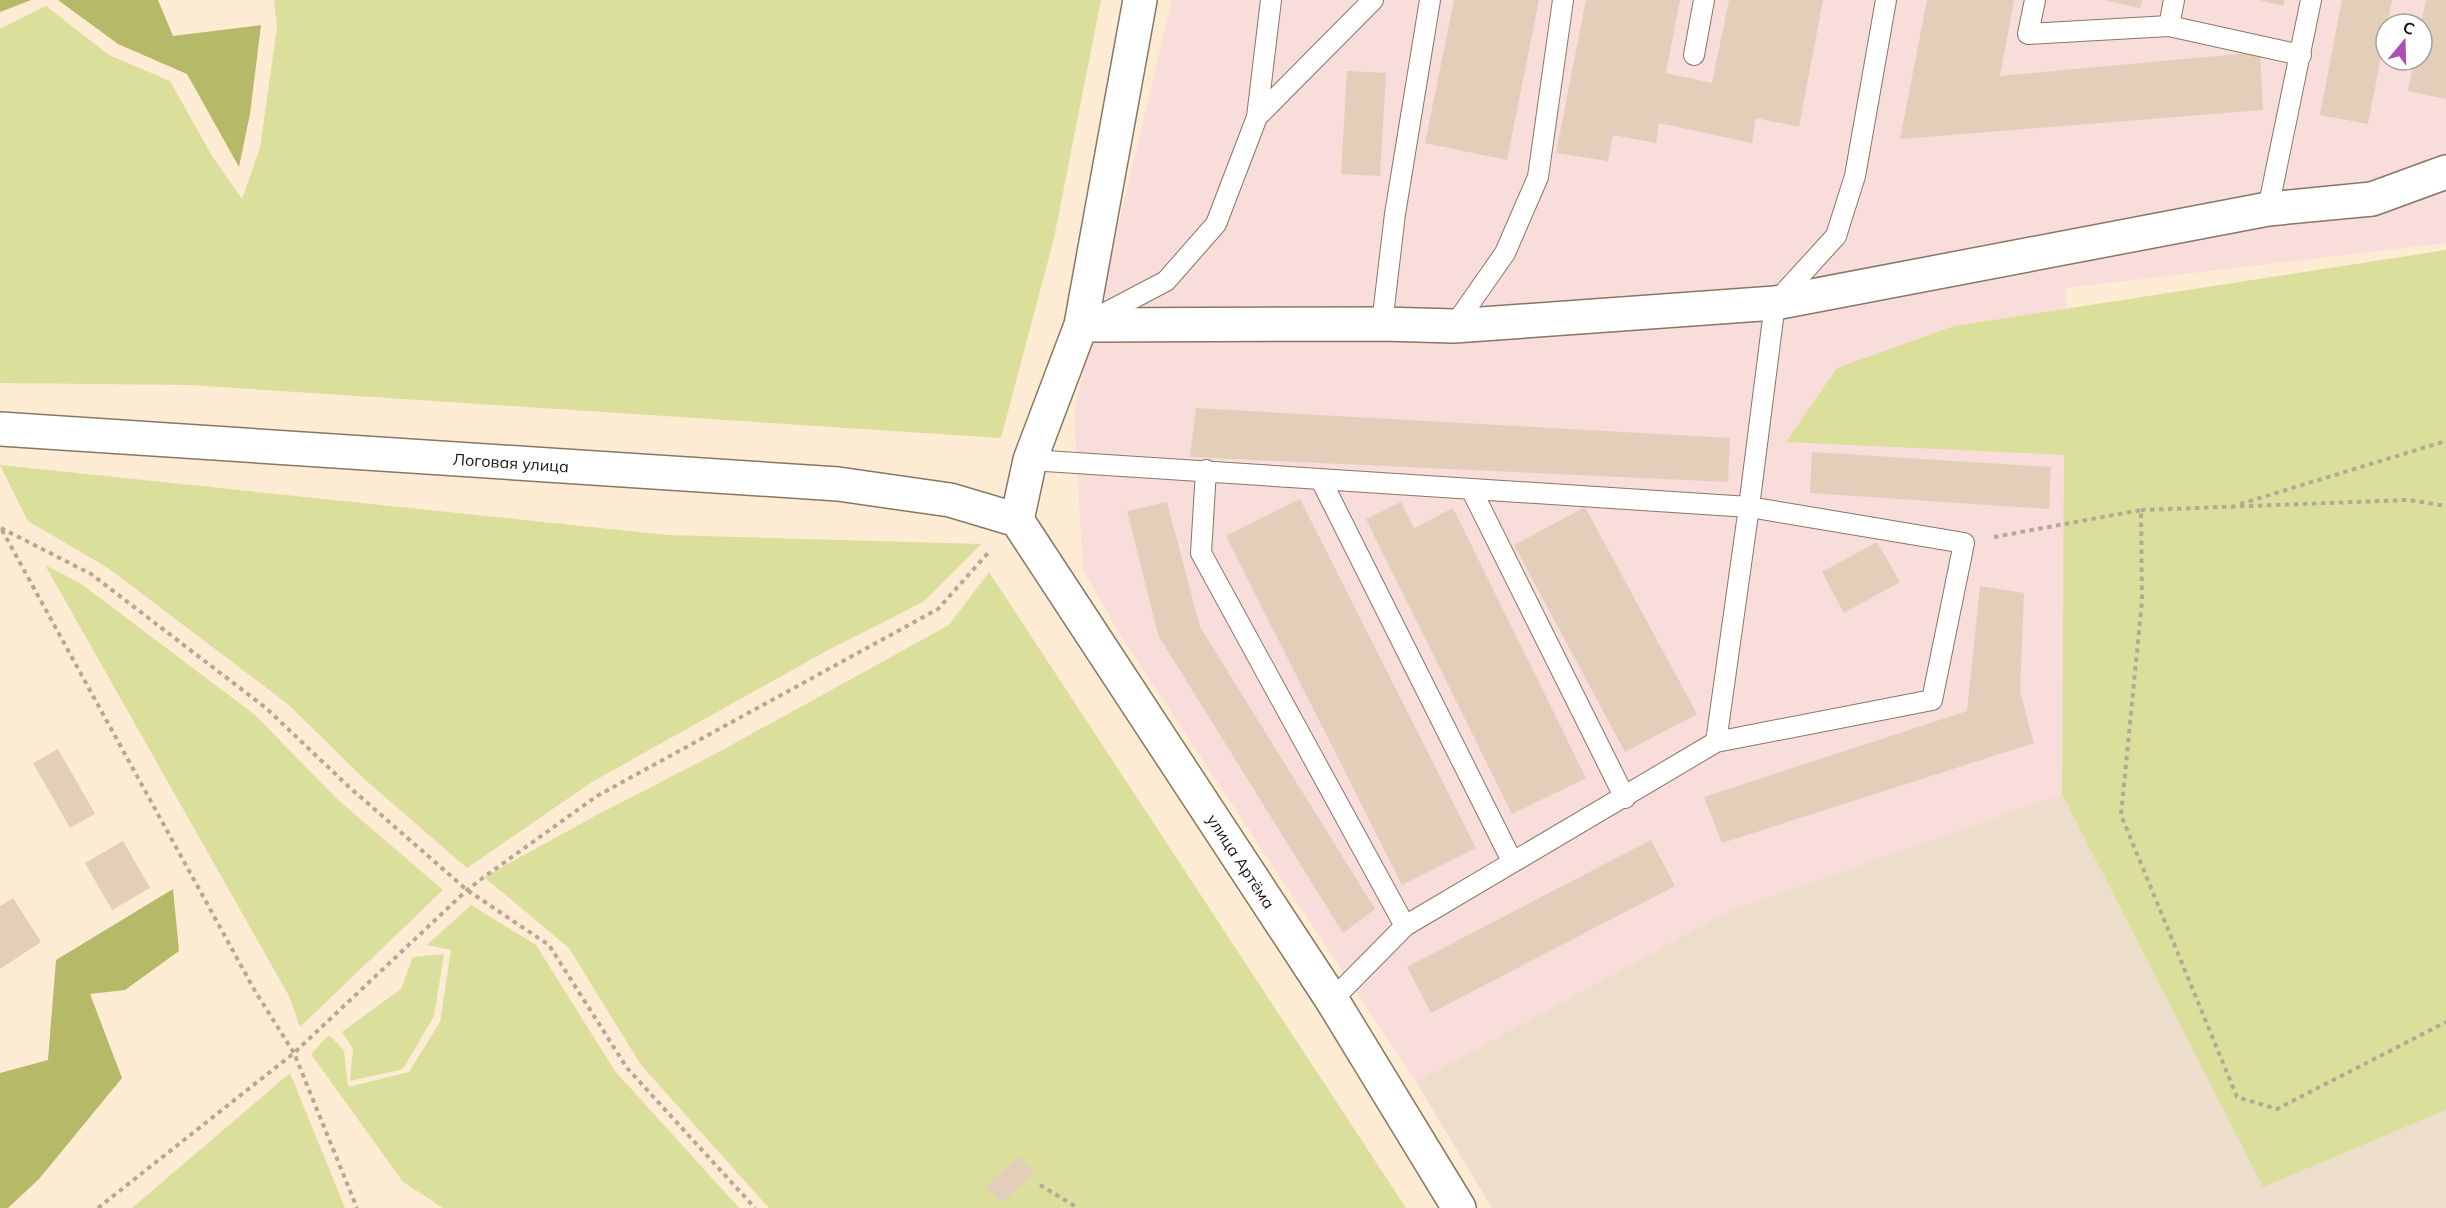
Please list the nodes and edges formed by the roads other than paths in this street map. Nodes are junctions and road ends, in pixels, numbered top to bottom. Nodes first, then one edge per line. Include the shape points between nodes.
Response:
1 (1140, 0) edge
2 (1271, 0) edge
3 (1373, 0) edge
4 (1430, 0) edge
5 (1563, 0) edge
6 (1704, 0) edge
7 (1886, 0) edge
8 (2035, 0) edge
9 (2174, 0) edge
10 (2311, 0) edge
11 (2169, 26) junction
12 (1694, 55) dead end
13 (2301, 55) junction
14 (1257, 117) junction
15 (2446, 172) edge
16 (2268, 209) junction
17 (1775, 303) junction
18 (1382, 324) junction
19 (1081, 325) junction
20 (1454, 326) junction
21 (0, 429) edge
22 (1030, 460) junction
23 (1206, 470) junction
24 (1321, 480) junction
25 (1471, 489) junction
26 (1749, 507) junction
27 (1017, 520) junction
28 (1716, 742) junction
29 (1625, 798) junction
30 (1512, 861) junction
31 (1405, 926) junction
32 (1332, 999) junction
33 (1459, 1208) edge

1 - 19 street
2 - 14 lane
3 - 14 lane
4 - 18 lane via 1395,214
5 - 20 lane via 1538,177 1505,253
6 - 12 lane
7 - 17 lane via 1855,176 1836,236
8 - 11 lane via 2028,34
9 - 11 lane
10 - 13 lane
11 - 13 lane
13 - 16 lane
14 - 19 lane via 1216,224 1166,281
15 - 16 street via 2372,199
16 - 17 street
17 - 20 street
17 - 26 lane
18 - 19 street
18 - 20 street
19 - 22 street
21 - 27 street, Логовая улица via 838,484 950,500
22 - 23 lane
22 - 27 street
23 - 24 lane
23 - 31 lane via 1201,553
24 - 25 lane
24 - 30 lane
25 - 26 lane
25 - 29 lane
26 - 28 lane
26 - 28 lane via 1964,543 1932,700
27 - 32 street, улица Артёма
28 - 29 lane
29 - 30 lane
30 - 31 lane
31 - 32 lane
32 - 33 street, улица Артёма

